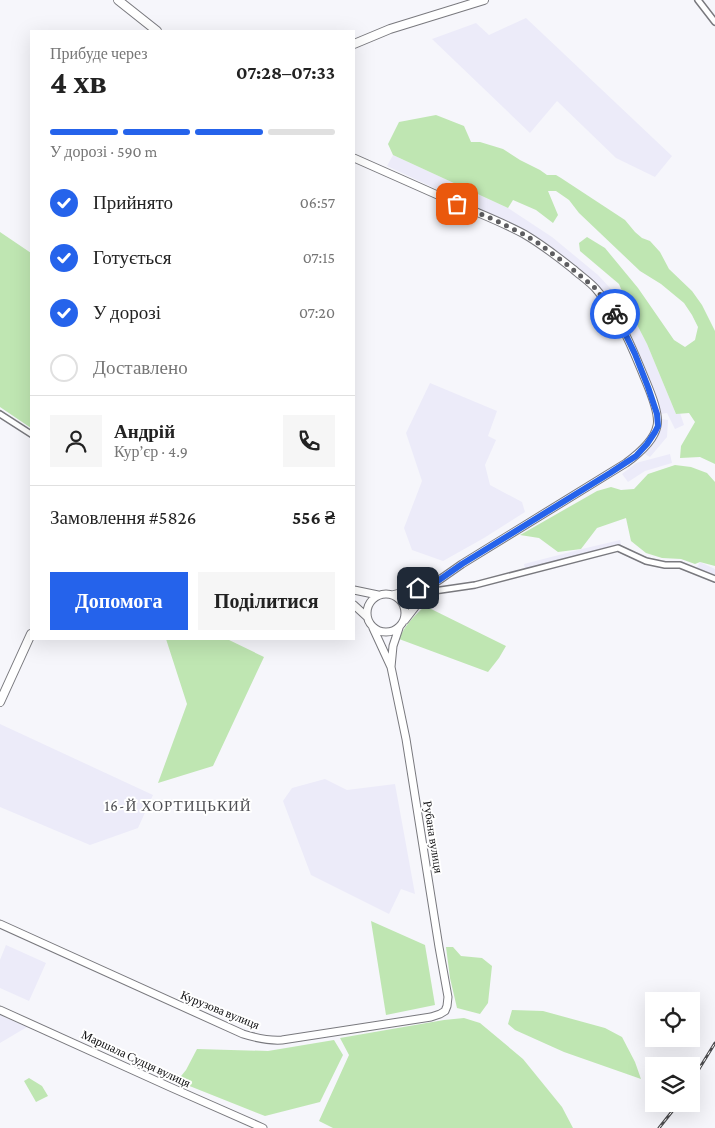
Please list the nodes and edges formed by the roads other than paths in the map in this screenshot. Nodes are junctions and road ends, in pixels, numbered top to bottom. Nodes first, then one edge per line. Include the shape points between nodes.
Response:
1 (118, 0) edge
2 (484, 0) edge
3 (698, 0) edge
4 (715, 22) edge
5 (156, 30) edge
6 (355, 44) edge
7 (355, 158) edge
8 (0, 414) edge
9 (30, 433) edge
10 (715, 580) edge
11 (432, 585) junction
12 (355, 590) edge
13 (426, 592) junction
14 (378, 595) junction
15 (392, 595) junction
16 (355, 606) edge
17 (367, 618) junction
18 (402, 625) junction
19 (373, 628) junction
20 (30, 636) edge
21 (391, 667) junction
22 (0, 702) edge
23 (0, 924) edge
24 (0, 1010) edge
25 (445, 1011) joint
26 (263, 1128) edge

1 - 5 main road
2 - 6 main road via 390,29
3 - 4 street
7 - 11 street via 523,234 595,288 620,323 657,414 658,426 636,456
8 - 9 street
10 - 13 street via 680,565 646,561 618,548 475,585
11 - 13 street
11 - 15 street
12 - 14 street
13 - 18 street
14 - 15 street
14 - 17 street via 367,609
15 - 18 street via 404,606 406,614
16 - 17 street
17 - 19 street
18 - 19 street via 384,633
18 - 21 street, Рубана вулиця via 393,646
19 - 21 street, Рубана вулиця
20 - 22 main road
21 - 25 street, Рубана вулиця via 406,739 448,997
23 - 25 street, Курузова вулиця via 262,1040 390,1024
24 - 26 street, Маршала Судця вулиця

